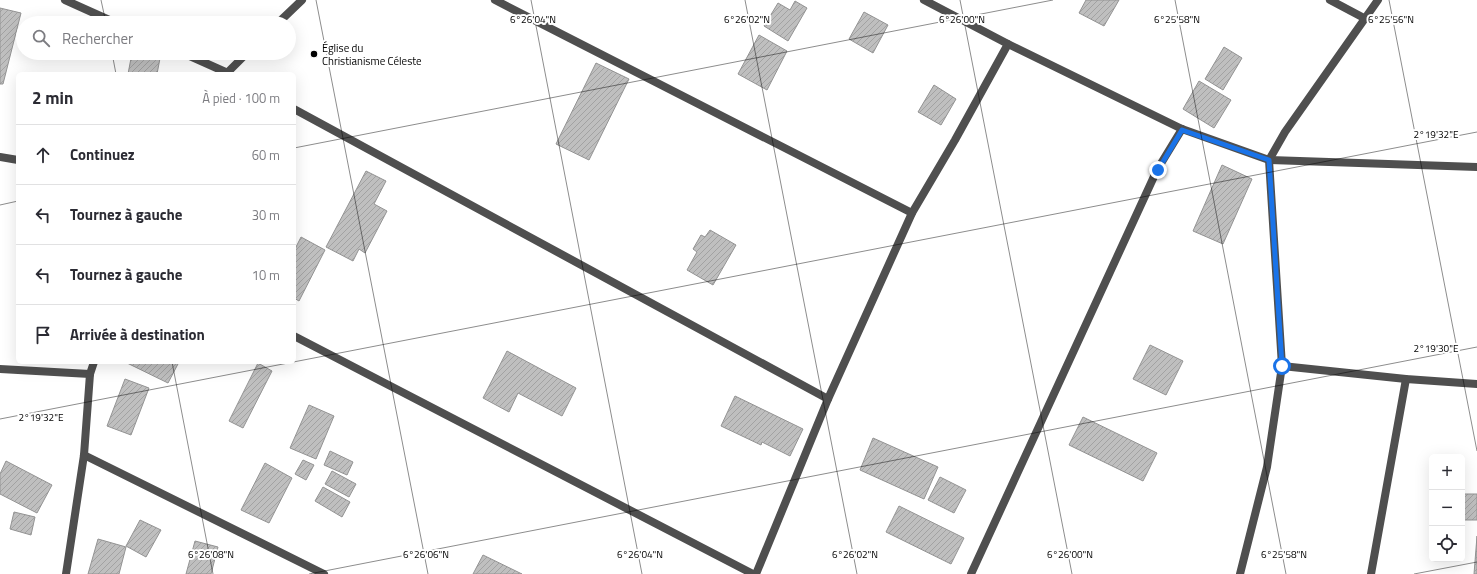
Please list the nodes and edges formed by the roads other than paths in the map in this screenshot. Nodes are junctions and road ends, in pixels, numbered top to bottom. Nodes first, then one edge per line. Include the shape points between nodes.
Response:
1 (65, 0) edge
2 (302, 0) edge
3 (495, 0) edge
4 (924, 0) edge
5 (1330, 0) edge
6 (1378, 0) edge
7 (100, 16) edge
8 (285, 16) edge
9 (1364, 18) junction
10 (1008, 44) junction
11 (198, 60) edge
12 (241, 60) edge
13 (224, 72) edge
14 (230, 72) edge
15 (296, 110) edge
16 (1182, 130) junction
17 (0, 157) edge
18 (16, 160) edge
19 (1269, 160) junction
20 (1477, 167) edge
21 (912, 213) junction
22 (296, 337) edge
23 (93, 364) edge
24 (1282, 366) junction
25 (0, 369) edge
26 (90, 374) junction
27 (1406, 379) junction
28 (1477, 384) edge
29 (828, 399) junction
30 (84, 455) junction
31 (66, 574) edge
32 (324, 574) edge
33 (753, 574) edge
34 (756, 574) edge
35 (971, 574) edge
36 (1240, 574) edge
37 (1371, 574) edge

1 - 7 street
2 - 8 street
3 - 21 street
4 - 10 street
5 - 9 street
6 - 9 street
9 - 19 street via 1285,132
10 - 16 street
10 - 21 street
11 - 13 street
12 - 14 street
15 - 29 street
16 - 19 street
16 - 35 street via 1158,170
17 - 18 street
19 - 20 street
19 - 24 street
21 - 29 street
22 - 33 street
23 - 26 street
24 - 27 street
24 - 36 street via 1267,467
25 - 26 street
26 - 30 street
27 - 28 street
27 - 37 street
29 - 34 street
30 - 31 street
30 - 32 street

